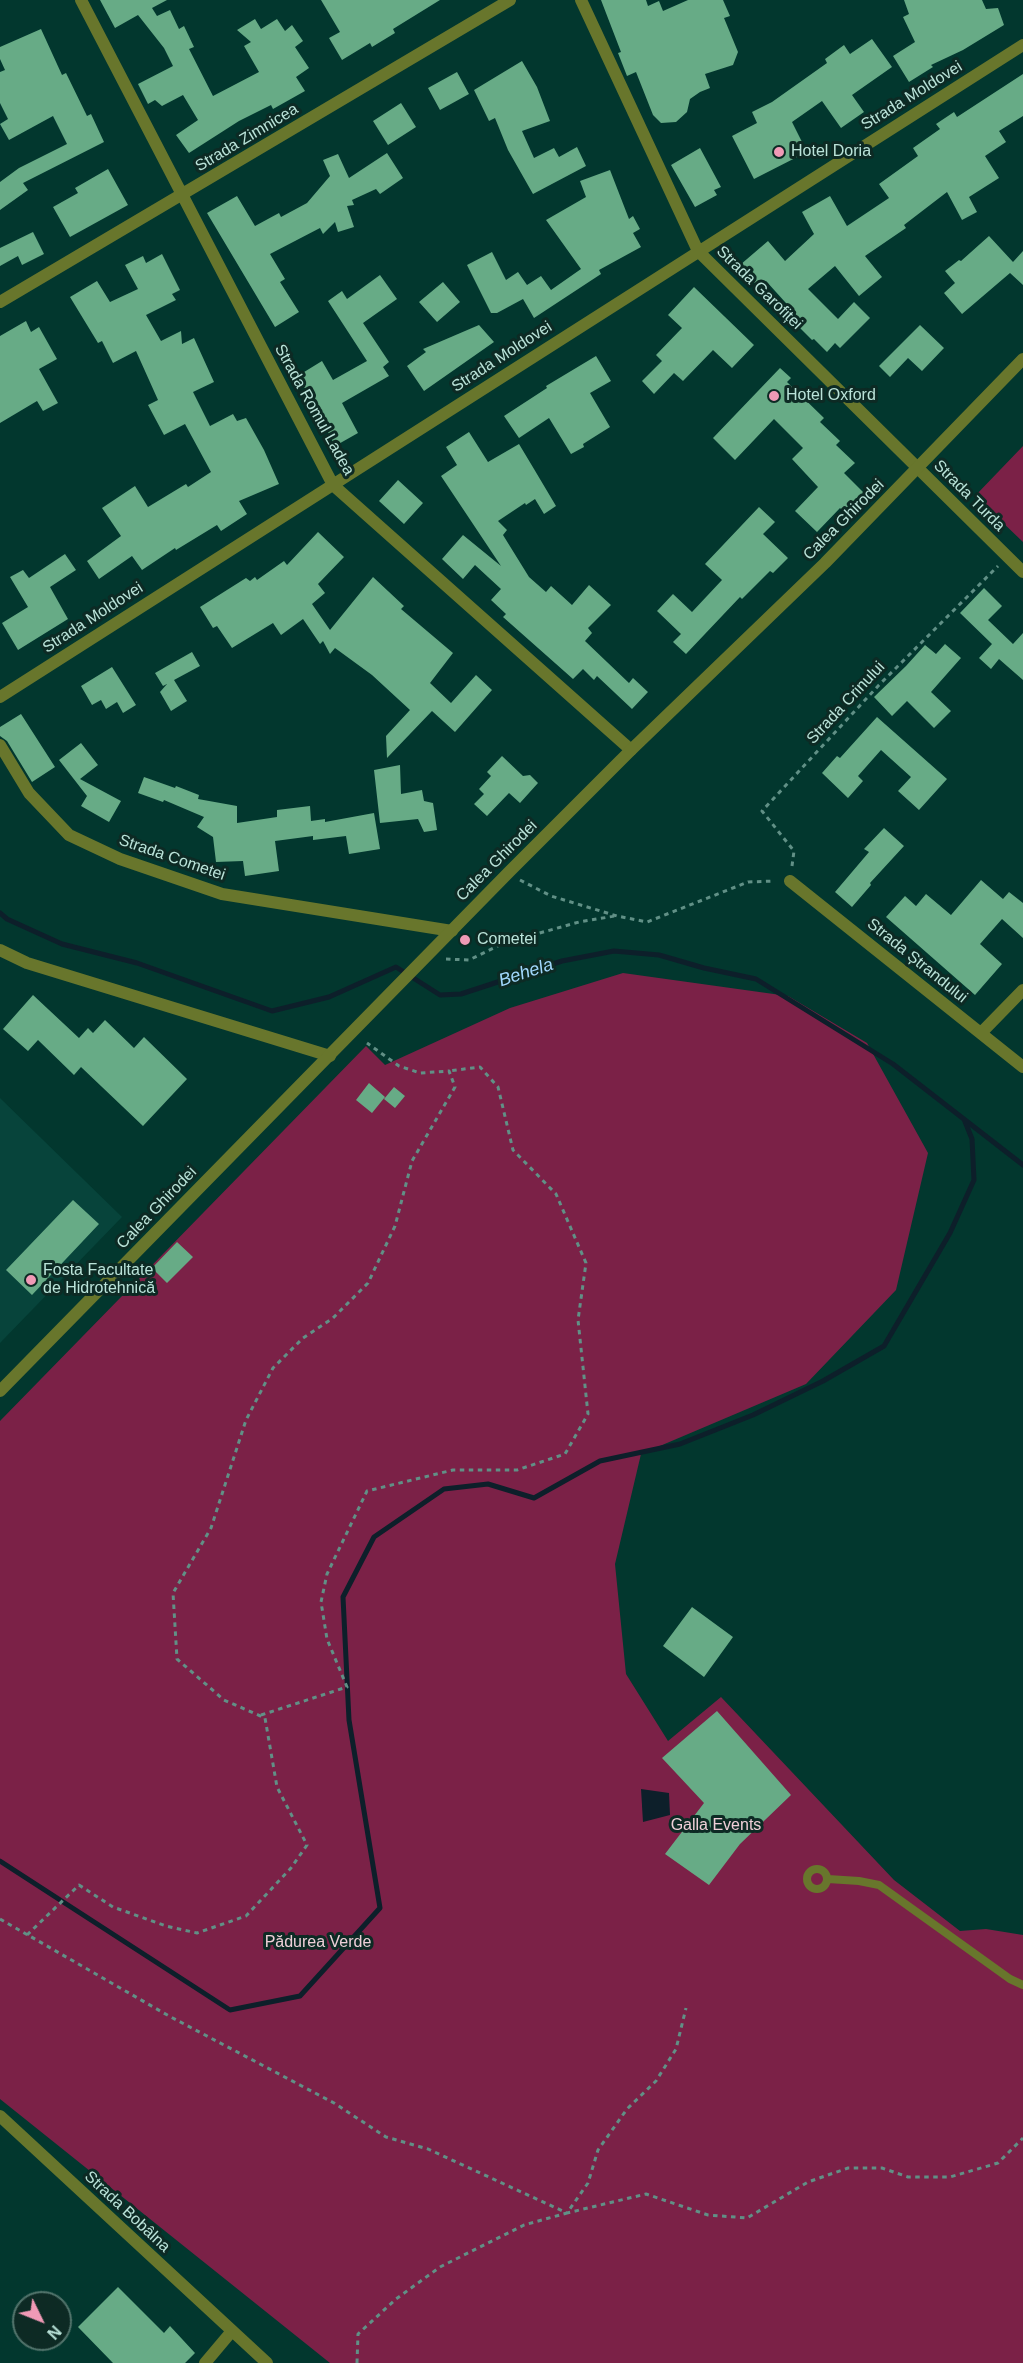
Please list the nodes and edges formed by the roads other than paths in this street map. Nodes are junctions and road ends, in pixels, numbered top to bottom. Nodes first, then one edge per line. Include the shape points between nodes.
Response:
1 (81, 0) edge
2 (510, 0) edge
3 (581, 0) edge
4 (1023, 45) edge
5 (182, 196) junction
6 (698, 251) junction
7 (0, 302) edge
8 (1023, 359) edge
9 (918, 468) junction
10 (333, 484) junction
11 (1023, 572) edge
12 (0, 697) edge
13 (0, 745) edge
14 (631, 750) junction
15 (790, 880) road end
16 (452, 931) junction
17 (0, 950) edge
18 (1023, 990) edge
19 (981, 1033) junction
20 (330, 1056) junction
21 (1023, 1067) edge
22 (0, 1391) edge
23 (828, 1879) dead end
24 (1023, 1985) edge
25 (0, 2116) edge
26 (232, 2331) junction
27 (205, 2363) edge
28 (267, 2363) edge

1 - 5 street, Strada Romul Ladea
2 - 5 street, Strada Zimnicea
3 - 6 street, Strada Garofiței
4 - 6 street, Strada Moldovei
5 - 7 street, Strada Zimnicea
5 - 10 street, Strada Romul Ladea
6 - 9 street, Strada Garofiței
6 - 10 street, Strada Moldovei
8 - 9 street, Calea Ghirodei
9 - 11 street, Strada Turda
9 - 14 street, Calea Ghirodei
10 - 12 street, Strada Moldovei
10 - 14 street, Strada Romul Ladea
13 - 16 street, Strada Cometei via 29,793 69,835 120,859 222,894
14 - 16 street, Calea Ghirodei
15 - 19 street, Strada Ștrandului
16 - 20 street, Calea Ghirodei
17 - 20 street via 27,963
18 - 19 street
19 - 21 street, Strada Ștrandului
20 - 22 street, Calea Ghirodei
23 - 24 lane via 879,1885
25 - 26 street, Strada Bobâlna
26 - 27 street
26 - 28 street, Strada Bobâlna

